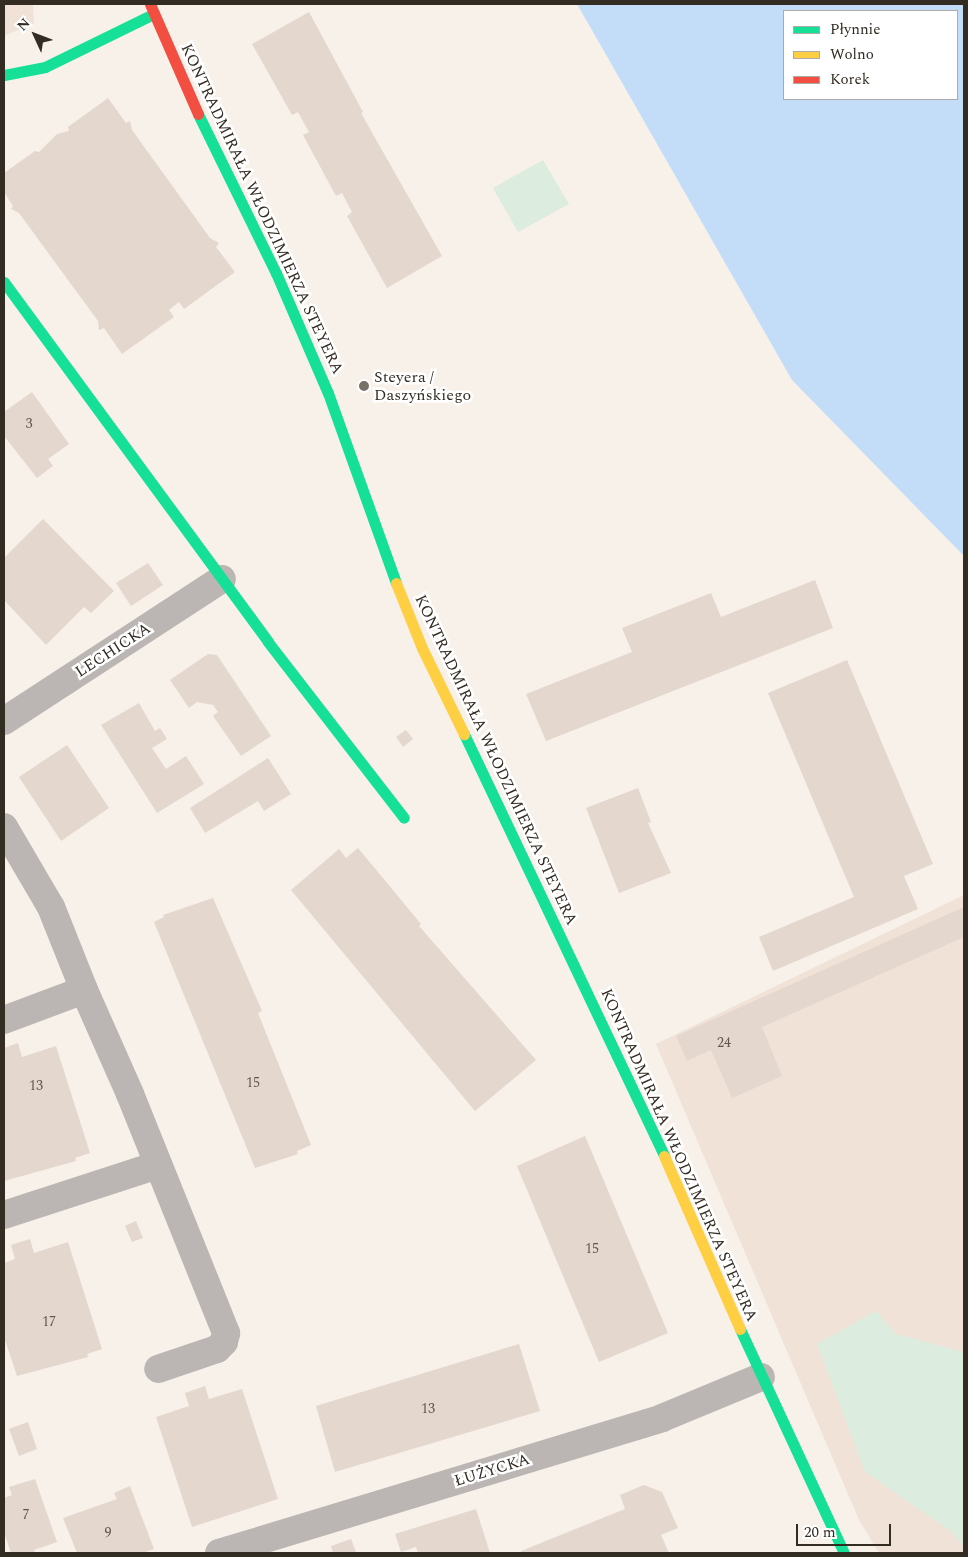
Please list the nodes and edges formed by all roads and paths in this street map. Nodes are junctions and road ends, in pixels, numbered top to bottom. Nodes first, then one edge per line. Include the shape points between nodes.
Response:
1 (152, 9) edge
2 (4, 75) edge
3 (4, 282) edge
4 (222, 579) junction
5 (4, 721) edge
6 (404, 818) dead end
7 (4, 828) edge
8 (84, 990) junction
9 (4, 1020) edge
10 (158, 1165) junction
11 (4, 1215) edge
12 (158, 1369) dead end
13 (761, 1377) junction
14 (837, 1551) edge
15 (219, 1553) edge

1 - 2 street, KONTRADMIRAŁA WŁODZIMIERZA STEYERA via 45,67
1 - 13 street, KONTRADMIRAŁA WŁODZIMIERZA STEYERA via 210,143 276,273 328,393 422,648 636,1091
3 - 4 street
4 - 5 street, LECHICKA
4 - 6 street
7 - 8 street via 51,907
8 - 9 street
8 - 10 street
10 - 11 street
10 - 12 street via 226,1333 224,1342 217,1349
13 - 14 street, KONTRADMIRAŁA WŁODZIMIERZA STEYERA
13 - 15 street, ŁUŻYCKA via 662,1418

